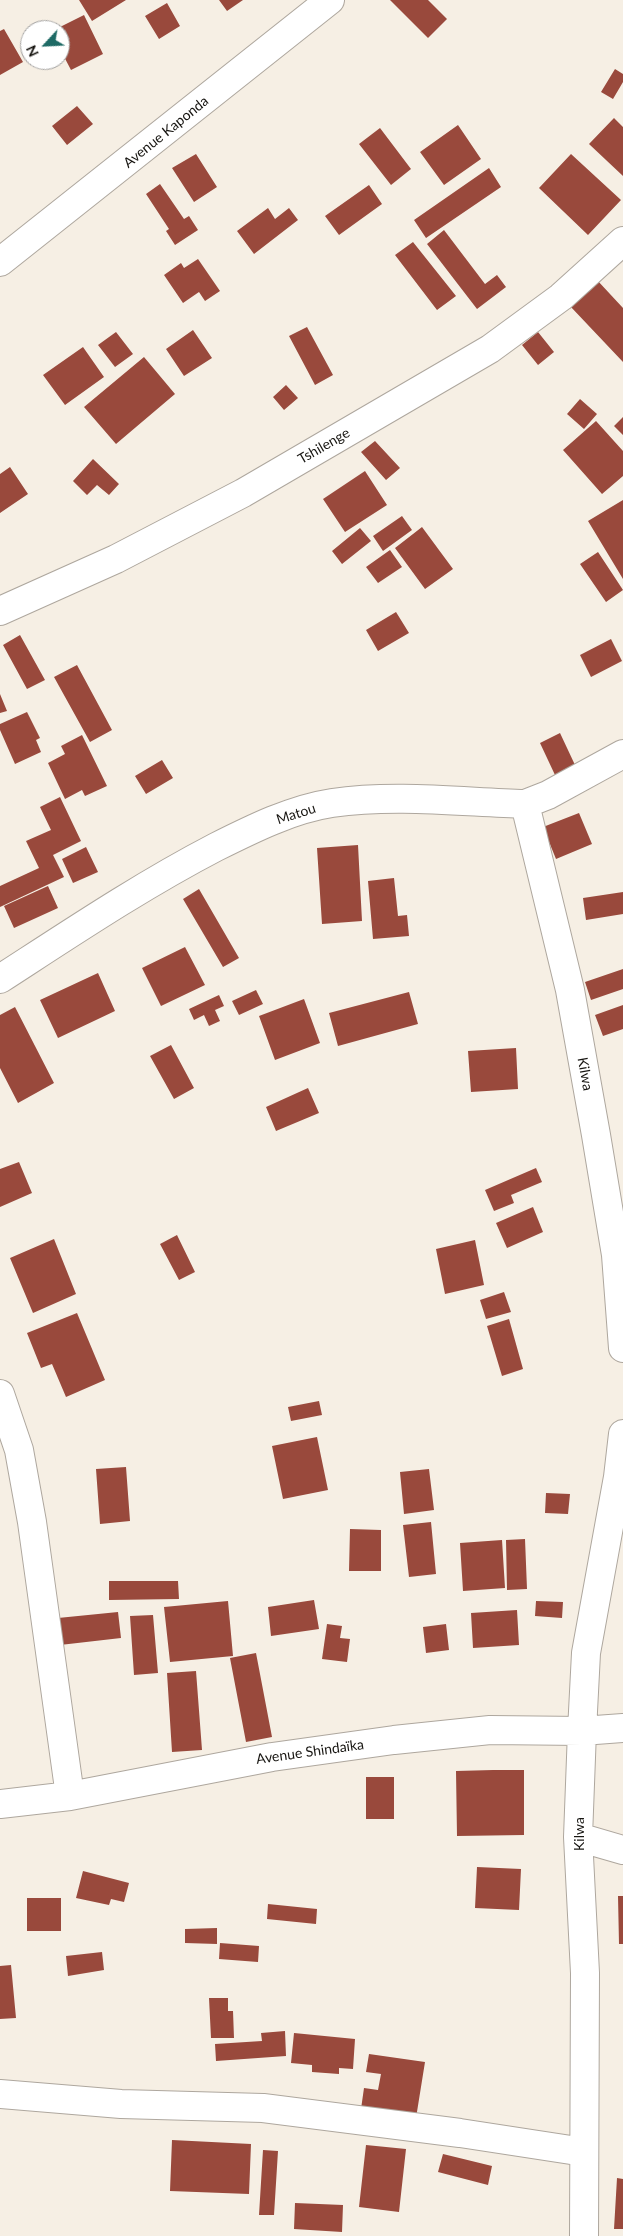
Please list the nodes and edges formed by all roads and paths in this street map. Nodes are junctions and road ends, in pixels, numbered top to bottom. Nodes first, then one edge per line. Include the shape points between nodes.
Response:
1 (330, 0) edge
2 (623, 241) edge
3 (0, 262) edge
4 (0, 611) edge
5 (623, 754) edge
6 (525, 804) junction
7 (0, 979) edge
8 (623, 1348) edge
9 (0, 1394) edge
10 (623, 1434) edge
11 (623, 1728) edge
12 (582, 1731) junction
13 (70, 1796) junction
14 (0, 1804) edge
15 (578, 1837) junction
16 (623, 1850) edge
17 (0, 2094) edge
18 (584, 2152) junction
19 (584, 2236) edge

1 - 3 street, Avenue Kaponda
2 - 4 street, Tshilenge via 560,297 490,350 243,494 116,559
5 - 6 street, Matou
6 - 7 street, Matou via 372,800 331,803 291,814 244,833 151,882
6 - 8 street, Kilwa via 570,990 616,1255
9 - 13 street via 21,1459
10 - 12 street, Kilwa via 586,1652
11 - 12 street, Avenue Shindaïka
12 - 13 street, Avenue Shindaïka via 490,1730 394,1740 272,1757
12 - 15 street, Kilwa
13 - 14 street, Avenue Shindaïka
15 - 16 street
15 - 18 street, Kilwa via 585,1973
17 - 18 street via 121,2104 263,2108
18 - 19 street, Kilwa

